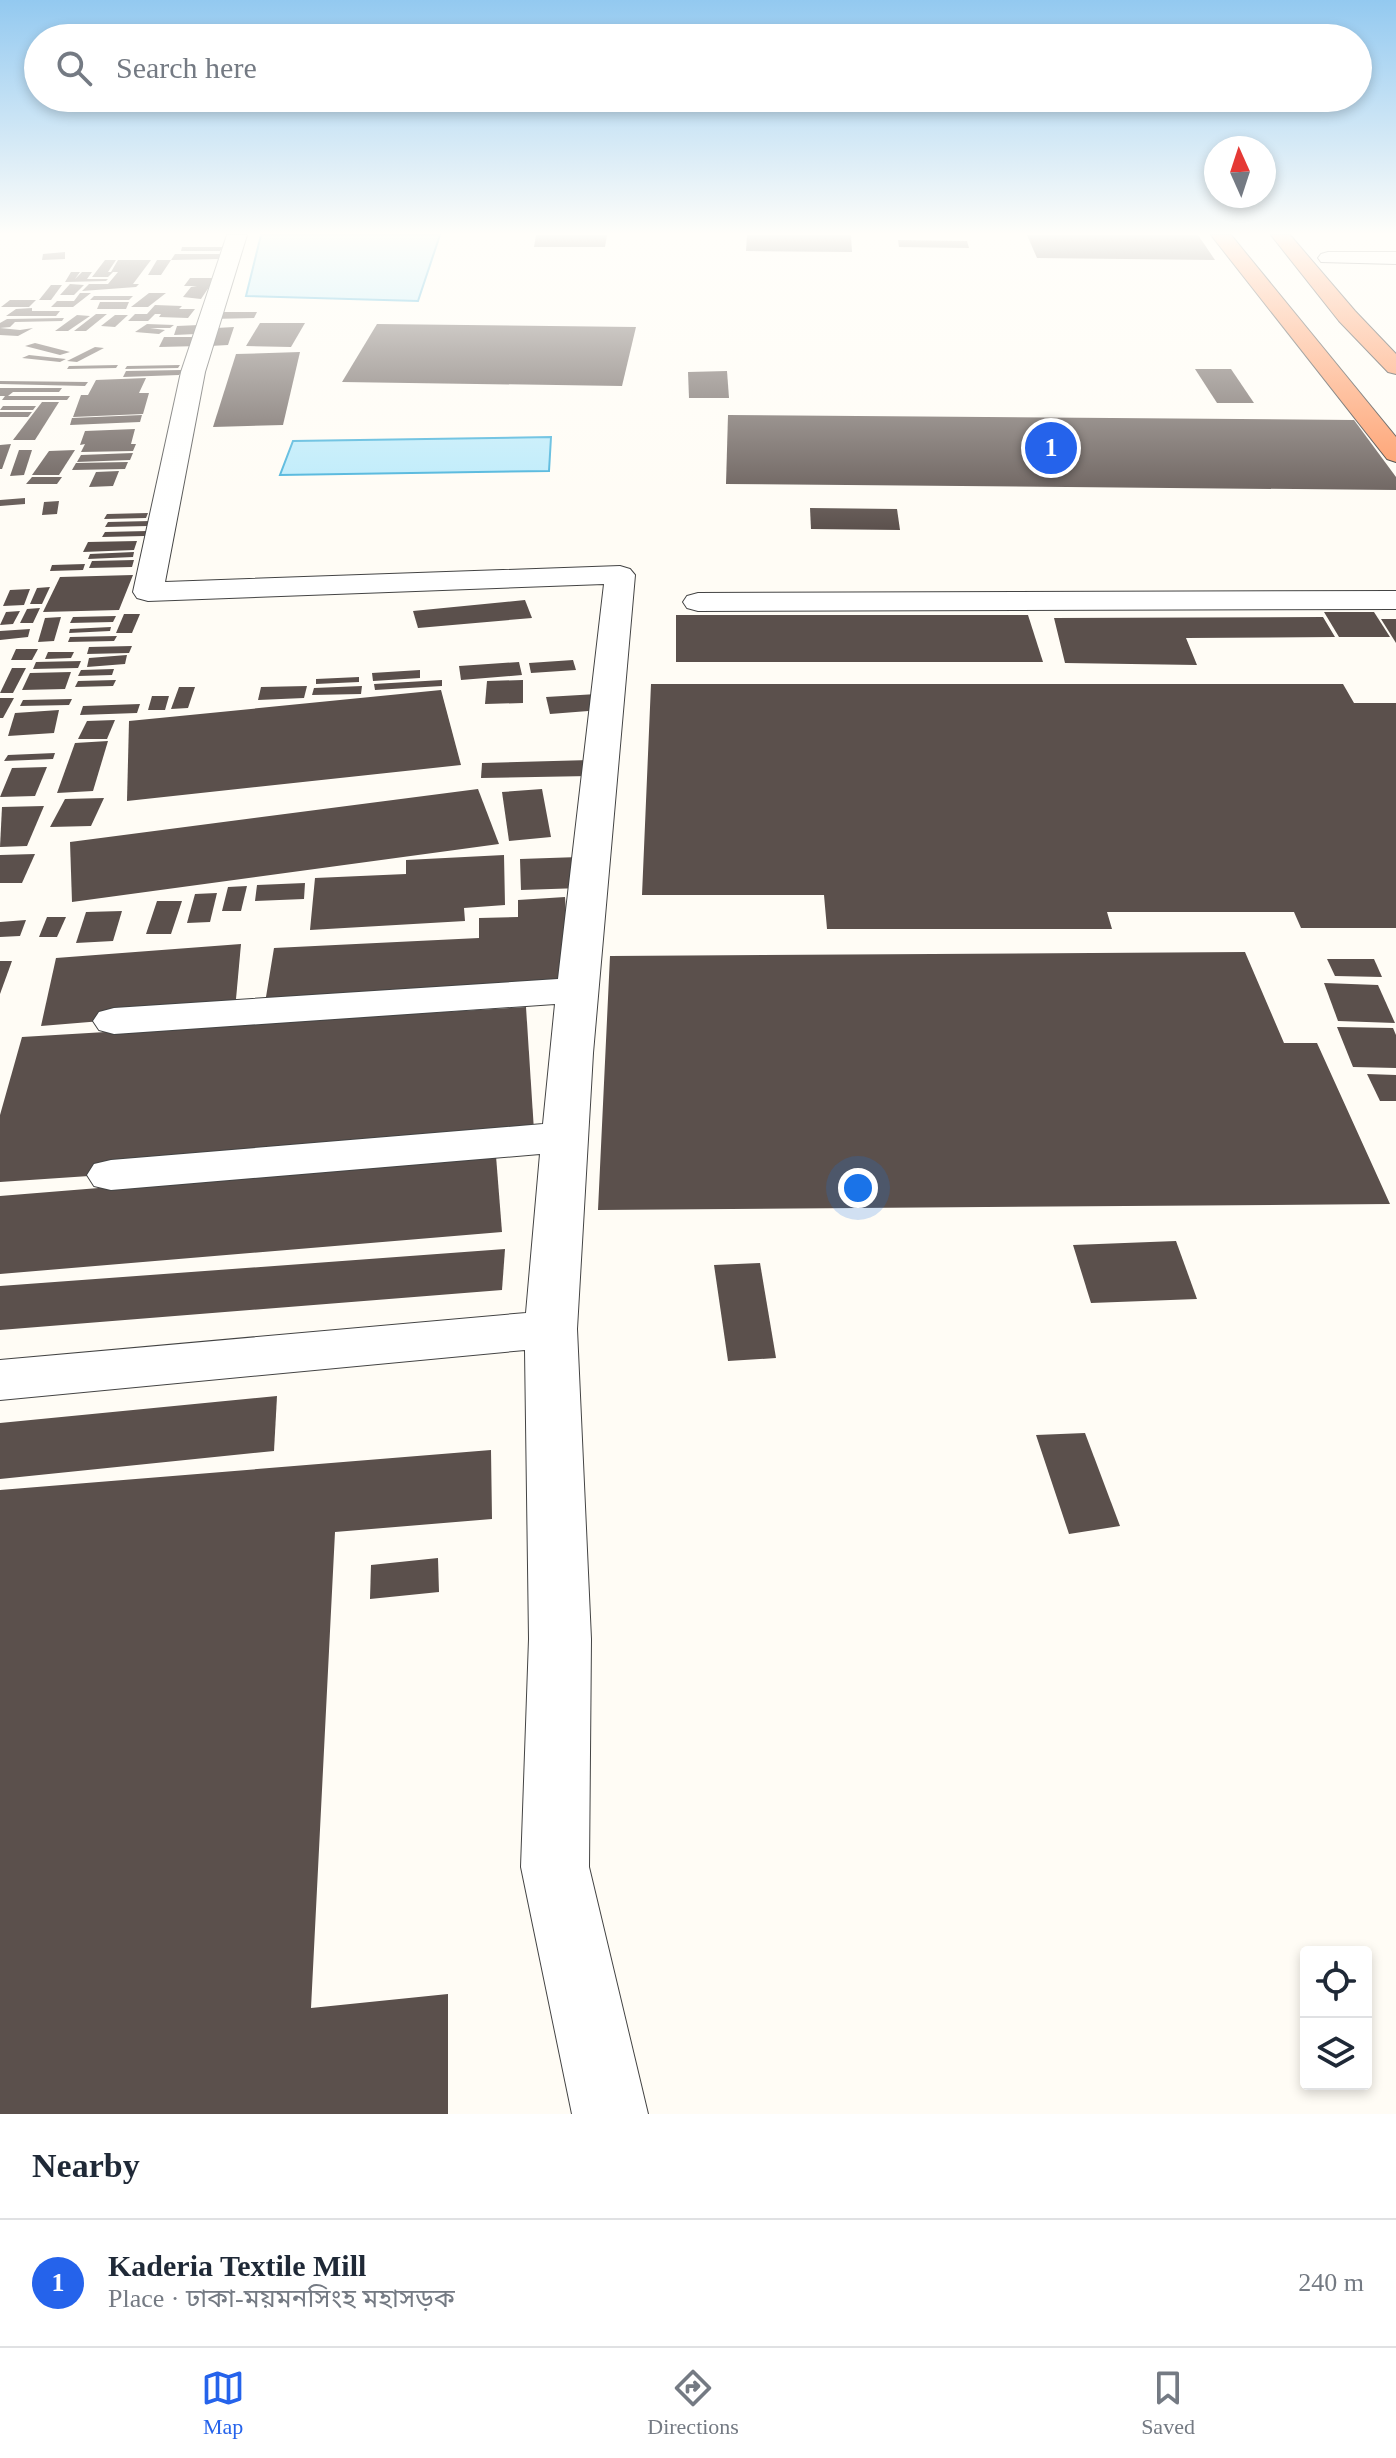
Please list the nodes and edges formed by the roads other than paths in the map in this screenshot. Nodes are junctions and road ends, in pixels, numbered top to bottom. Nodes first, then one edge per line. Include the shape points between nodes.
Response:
1 (205, 334) edge
2 (1300, 334) edge
3 (1364, 334) edge
4 (1396, 367) edge
5 (1396, 454) edge
6 (1396, 600) edge
7 (698, 602) dead end
8 (578, 990) junction
9 (114, 1021) dead end
10 (565, 1137) junction
11 (111, 1175) dead end
12 (551, 1329) junction
13 (0, 1380) edge
14 (610, 2114) edge

1 - 8 street via 148,592 620,575
2 - 5 highway
3 - 4 highway
6 - 7 street
8 - 9 street
8 - 10 street
10 - 11 street
10 - 12 street
12 - 13 street
12 - 14 street via 560,1639 555,1867

